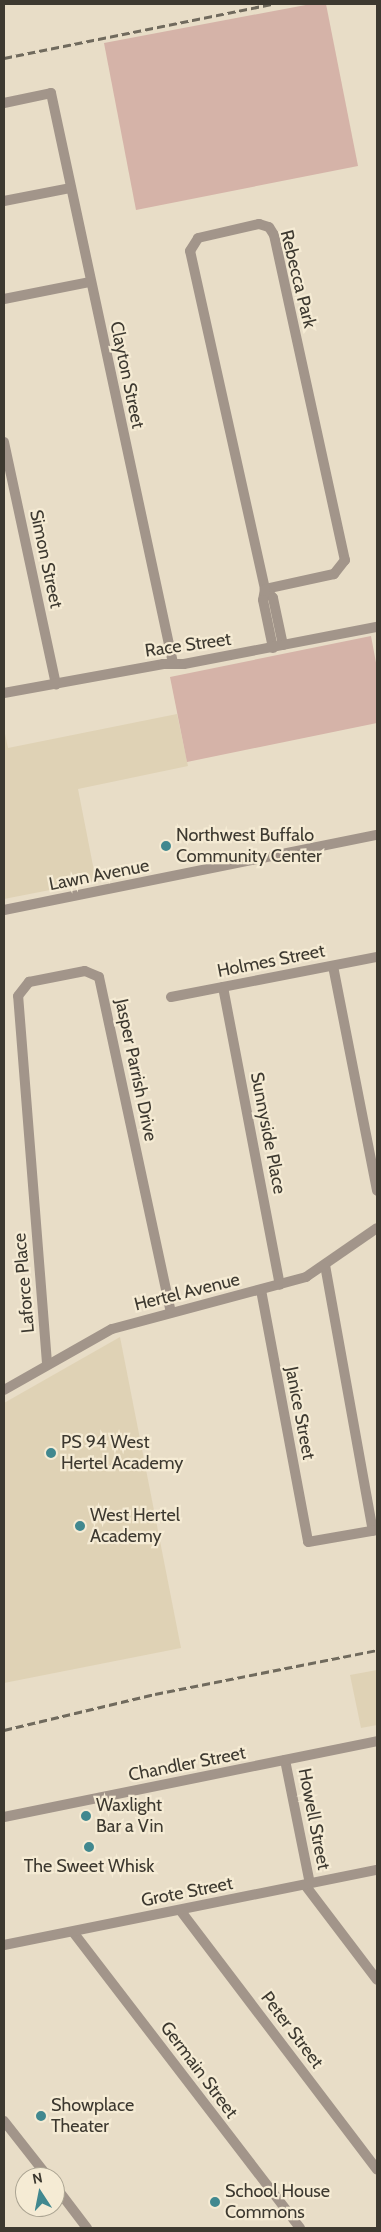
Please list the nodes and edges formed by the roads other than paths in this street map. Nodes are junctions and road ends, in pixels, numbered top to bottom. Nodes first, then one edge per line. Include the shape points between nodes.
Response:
1 (4, 103) edge
2 (70, 188) junction
3 (4, 201) edge
4 (90, 282) junction
5 (4, 298) edge
6 (4, 442) edge
7 (265, 589) junction
8 (377, 627) edge
9 (278, 646) junction
10 (173, 663) junction
11 (56, 684) junction
12 (4, 693) edge
13 (377, 835) edge
14 (4, 910) edge
15 (377, 958) edge
16 (333, 966) junction
17 (223, 987) junction
18 (171, 997) dead end
19 (22, 1050) joint
20 (377, 1191) edge
21 (377, 1228) edge
22 (325, 1265) junction
23 (280, 1285) junction
24 (261, 1290) junction
25 (171, 1312) junction
26 (47, 1363) junction
27 (4, 1390) edge
28 (375, 1531) edge
29 (377, 1742) edge
30 (286, 1760) junction
31 (4, 1818) edge
32 (377, 1870) edge
33 (308, 1884) junction
34 (180, 1910) junction
35 (73, 1932) junction
36 (4, 1946) edge
37 (377, 1980) edge
38 (4, 2121) edge
39 (40, 2167) edge
40 (377, 2170) edge
41 (65, 2199) edge
42 (87, 2228) edge
43 (300, 2228) edge

1 - 2 street, Clayton Street via 50,93
2 - 3 street
2 - 4 street, Clayton Street
4 - 5 street
4 - 10 street, Clayton Street
6 - 11 street, Simon Street
7 - 7 street, Rebecca Park via 190,251 198,238 259,224 269,227 274,235 345,560 334,574
7 - 9 street, Rebecca Park via 273,598
8 - 9 street, Race Street
9 - 10 street, Race Street
10 - 11 street, Race Street
11 - 12 street, Race Street
13 - 14 street, Lawn Avenue
15 - 16 street, Holmes Street
16 - 17 street, Holmes Street
16 - 20 street
17 - 18 street, Holmes Street
17 - 23 street, Sunnyside Place
19 - 25 street, Jasper Parrish Drive via 18,996 25,984 85,971 96,974
19 - 26 street, Laforce Place
21 - 22 street, Hertel Avenue
22 - 23 street, Hertel Avenue
22 - 28 street
23 - 24 street, Hertel Avenue
24 - 25 street, Hertel Avenue
24 - 28 street, Janice Street via 308,1542
25 - 26 street, Hertel Avenue via 112,1329
26 - 27 street, Hertel Avenue
29 - 30 street, Chandler Street
30 - 31 street, Chandler Street
30 - 33 street, Howell Street
32 - 33 street, Grote Street
33 - 34 street, Grote Street
33 - 37 street, Howell Street
34 - 35 street, Grote Street
34 - 40 street, Peter Street
35 - 36 street, Grote Street
35 - 43 street, Germain Street
38 - 39 street
41 - 42 street

